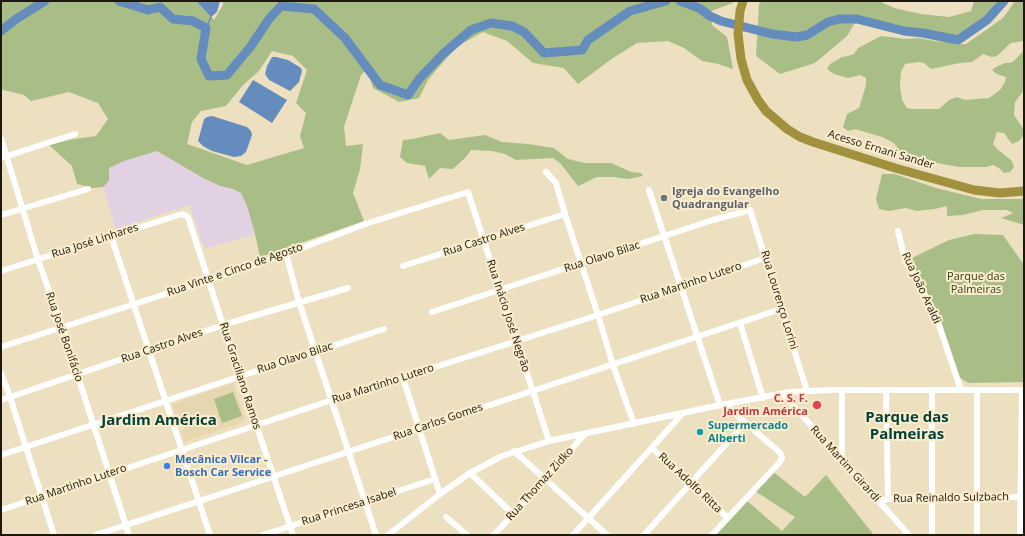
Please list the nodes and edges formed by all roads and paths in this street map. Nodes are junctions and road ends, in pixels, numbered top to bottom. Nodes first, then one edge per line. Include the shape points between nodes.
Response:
1 (743, 1) edge
2 (75, 134) dead end
3 (1, 138) edge
4 (4, 158) edge
5 (546, 172) dead end
6 (88, 189) dead end
7 (649, 190) dead end
8 (1024, 191) edge
9 (468, 192) joint
10 (23, 208) junction
11 (750, 210) joint
12 (565, 214) junction
13 (1, 215) edge
14 (188, 217) joint
15 (898, 231) dead end
16 (111, 236) junction
17 (665, 236) junction
18 (483, 240) junction
19 (286, 254) junction
20 (765, 258) junction
21 (38, 260) junction
22 (581, 264) junction
23 (403, 266) dead end
24 (1, 271) edge
25 (209, 280) junction
26 (681, 287) junction
27 (348, 288) dead end
28 (500, 290) junction
29 (299, 302) junction
30 (133, 304) junction
31 (781, 309) junction
32 (432, 312) dead end
33 (598, 315) junction
34 (740, 323) junction
35 (223, 325) junction
36 (62, 327) junction
37 (384, 329) dead end
38 (698, 336) junction
39 (516, 341) junction
40 (1, 347) edge
41 (149, 350) junction
42 (316, 352) junction
43 (613, 365) junction
44 (1, 373) edge
45 (77, 375) junction
46 (240, 376) junction
47 (403, 378) junction
48 (532, 390) junction
49 (842, 390) junction
50 (886, 390) junction
51 (932, 390) junction
52 (961, 390) junction
53 (977, 390) junction
54 (1023, 390) edge
55 (807, 391) junction
56 (782, 393) junction
57 (10, 397) junction
58 (763, 398) junction
59 (1, 400) edge
60 (332, 400) junction
61 (165, 401) junction
62 (723, 405) junction
63 (683, 413) junction
64 (745, 423) junction
65 (93, 424) junction
66 (634, 424) junction
67 (256, 425) junction
68 (419, 428) junction
69 (586, 433) junction
70 (549, 441) junction
71 (26, 447) junction
72 (652, 448) junction
73 (182, 450) junction
74 (349, 452) junction
75 (514, 452) junction
76 (1, 455) edge
77 (842, 461) junction
78 (470, 473) junction
79 (109, 474) junction
80 (273, 476) junction
81 (435, 479) junction
82 (545, 479) junction
83 (690, 484) junction
84 (440, 494) junction
85 (42, 497) junction
86 (976, 497) junction
87 (1022, 497) edge
88 (931, 498) junction
89 (888, 499) junction
90 (199, 501) junction
91 (879, 501) junction
92 (365, 502) junction
93 (1, 510) edge
94 (513, 514) junction
95 (446, 517) dead end
96 (588, 518) junction
97 (728, 518) junction
98 (126, 525) junction
99 (290, 526) junction
100 (393, 534) edge
101 (54, 535) edge
102 (96, 535) edge
103 (129, 535) edge
104 (210, 535) edge
105 (262, 535) edge
106 (293, 535) edge
107 (376, 535) edge
108 (466, 535) edge
109 (494, 535) edge
110 (573, 535) edge
111 (607, 535) edge
112 (644, 535) edge
113 (712, 535) edge
114 (909, 535) edge
115 (932, 535) edge
116 (977, 535) edge
117 (1020, 535) edge

1 - 8 highway, Acesso Ernani Sander via 738,22 744,73 750,88 778,123 813,142 974,190 1000,193
2 - 4 street
3 - 4 street, Rua José Bonifácio
4 - 10 street, Rua José Bonifácio
5 - 12 street via 556,183
6 - 10 street
7 - 17 street
9 - 18 street, Rua Inácio José Negrão
9 - 19 street, Rua Vinte e Cinco de Agosto via 368,223
10 - 13 street
10 - 21 street, Rua José Bonifácio
11 - 17 street, Rua Olavo Bilac
11 - 20 street, Rua Lourenço Lorini
12 - 18 street, Rua Castro Alves
12 - 22 street
14 - 16 street, Rua José Linhares via 182,214
14 - 25 street, Rua Graciliano Ramos
15 - 52 street, Rua João Araldi via 905,260 935,313
16 - 21 street, Rua José Linhares
16 - 30 street
17 - 22 street, Rua Olavo Bilac
17 - 26 street
18 - 23 street, Rua Castro Alves
18 - 28 street, Rua Inácio José Negrão
19 - 25 street, Rua Vinte e Cinco de Agosto
19 - 29 street
20 - 26 street, Rua Martinho Lutero
20 - 31 street, Rua Lourenço Lorini
21 - 24 street, Rua José Linhares
21 - 36 street, Rua José Bonifácio
22 - 28 street, Rua Olavo Bilac
22 - 33 street
25 - 30 street, Rua Vinte e Cinco de Agosto
25 - 35 street, Rua Graciliano Ramos
26 - 33 street, Rua Martinho Lutero
26 - 38 street
27 - 29 street, Rua Castro Alves
28 - 32 street, Rua Olavo Bilac
28 - 39 street, Rua Inácio José Negrão
29 - 35 street, Rua Castro Alves
29 - 42 street
30 - 36 street, Rua Vinte e Cinco de Agosto
30 - 41 street
31 - 34 street, Rua Carlos Gomes
31 - 55 street, Rua Lourenço Lorini
33 - 39 street, Rua Martinho Lutero
33 - 43 street
34 - 38 street, Rua Carlos Gomes
34 - 58 street
35 - 41 street, Rua Castro Alves
35 - 46 street, Rua Graciliano Ramos
36 - 40 street, Rua Vinte e Cinco de Agosto
36 - 45 street, Rua José Bonifácio
37 - 42 street, Rua Olavo Bilac
38 - 43 street, Rua Carlos Gomes
38 - 62 street
39 - 47 street, Rua Martinho Lutero
39 - 48 street, Rua Inácio José Negrão
41 - 45 street, Rua Castro Alves
41 - 61 street
42 - 46 street, Rua Olavo Bilac
42 - 60 street
43 - 48 street, Rua Carlos Gomes
43 - 66 street
44 - 57 street
45 - 57 street, Rua Castro Alves
45 - 65 street, Rua José Bonifácio
46 - 61 street, Rua Olavo Bilac
46 - 67 street, Rua Graciliano Ramos
47 - 60 street, Rua Martinho Lutero
47 - 68 street
48 - 68 street, Rua Carlos Gomes
48 - 70 street, Rua Inácio José Negrão
49 - 50 street
49 - 55 street
49 - 77 street
50 - 51 street
50 - 89 street
51 - 52 street
51 - 88 street
52 - 53 street
53 - 54 street
53 - 86 street
54 - 87 street
55 - 56 street
56 - 58 street
56 - 77 street, Rua Martim Girardi
57 - 59 street, Rua Castro Alves
57 - 71 street
58 - 62 street
60 - 67 street, Rua Martinho Lutero
60 - 74 street
61 - 65 street, Rua Olavo Bilac
61 - 73 street
62 - 63 street
62 - 64 street
63 - 66 street
63 - 72 street
64 - 83 street
64 - 97 street via 781,454 782,458
65 - 71 street, Rua Olavo Bilac
65 - 79 street, Rua José Bonifácio
66 - 69 street
67 - 73 street, Rua Martinho Lutero
67 - 80 street, Rua Graciliano Ramos
68 - 74 street, Rua Carlos Gomes
68 - 81 street
69 - 70 street
69 - 82 street, Rua Thomaz Zidko
70 - 75 street
71 - 76 street, Rua Olavo Bilac
71 - 85 street
72 - 83 street, Rua Adolfo Ritta
72 - 96 street
73 - 79 street, Rua Martinho Lutero
73 - 90 street
74 - 80 street, Rua Carlos Gomes
74 - 92 street
75 - 78 street
75 - 82 street
77 - 91 street, Rua Martim Girardi
78 - 84 street
78 - 94 street
79 - 85 street, Rua Martinho Lutero
79 - 98 street, Rua José Bonifácio
80 - 90 street, Rua Carlos Gomes
80 - 99 street, Rua Graciliano Ramos
81 - 84 street
81 - 92 street, Rua Princesa Isabel
82 - 94 street, Rua Thomaz Zidko
82 - 96 street
83 - 97 street, Rua Adolfo Ritta
83 - 112 street
84 - 100 street
85 - 93 street, Rua Martinho Lutero
85 - 101 street
86 - 87 street, Rua Reinaldo Sulzbach
86 - 88 street, Rua Reinaldo Sulzbach
86 - 116 street
87 - 117 street
88 - 89 street, Rua Reinaldo Sulzbach
88 - 115 street
89 - 91 street, Rua Reinaldo Sulzbach
90 - 98 street, Rua Carlos Gomes
90 - 104 street
91 - 114 street, Rua Martim Girardi
92 - 99 street, Rua Princesa Isabel
92 - 107 street
94 - 109 street, Rua Thomaz Zidko
95 - 108 street
96 - 110 street
96 - 111 street
97 - 113 street
98 - 102 street, Rua Carlos Gomes
98 - 103 street, Rua José Bonifácio
99 - 105 street, Rua Princesa Isabel
99 - 106 street, Rua Graciliano Ramos

